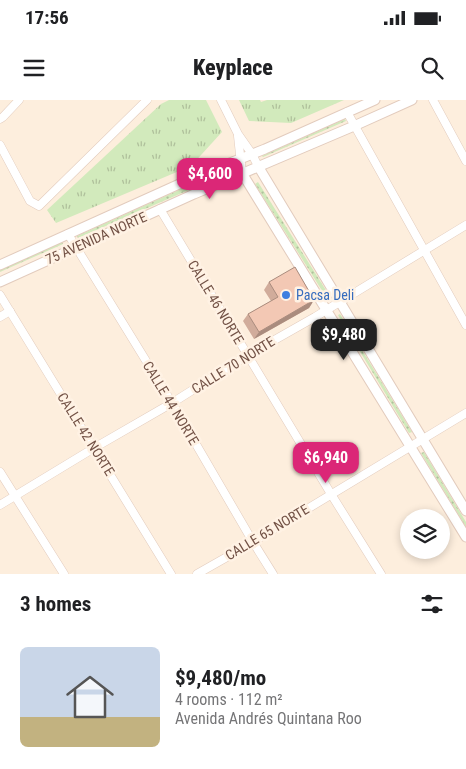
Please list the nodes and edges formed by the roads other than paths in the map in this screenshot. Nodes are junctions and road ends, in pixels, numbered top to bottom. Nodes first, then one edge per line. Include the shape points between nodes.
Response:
1 (19, 100) edge
2 (147, 100) edge
3 (221, 100) edge
4 (375, 100) edge
5 (412, 100) edge
6 (432, 100) edge
7 (347, 112) junction
8 (0, 118) edge
9 (354, 126) junction
10 (238, 134) junction
11 (0, 145) edge
12 (252, 154) junction
13 (240, 158) junction
14 (466, 161) edge
15 (258, 166) junction
16 (242, 173) junction
17 (160, 209) junction
18 (466, 225) edge
19 (68, 234) junction
20 (75, 247) junction
21 (425, 250) junction
22 (0, 265) edge
23 (0, 282) edge
24 (0, 295) edge
25 (339, 302) junction
26 (326, 310) junction
27 (10, 311) junction
28 (0, 317) edge
29 (466, 325) edge
30 (248, 355) junction
31 (172, 404) junction
32 (466, 413) edge
33 (423, 439) junction
34 (410, 446) junction
35 (94, 448) junction
36 (0, 472) edge
37 (331, 494) junction
38 (14, 496) junction
39 (0, 505) edge
40 (466, 511) edge
41 (466, 537) edge
42 (253, 542) junction
43 (64, 574) edge
44 (171, 574) edge
45 (197, 574) edge
46 (273, 574) edge
47 (381, 574) edge

1 - 8 street
2 - 11 street via 39,206 30,201
3 - 10 street
4 - 7 street, 75 AVENIDA NORTE
5 - 9 street, 75 AVENIDA NORTE
6 - 14 street
7 - 9 street
7 - 12 street, 75 AVENIDA NORTE
9 - 15 street, 75 AVENIDA NORTE
9 - 21 street
10 - 12 street
10 - 13 street
12 - 13 street, 75 AVENIDA NORTE
12 - 15 street
13 - 16 street
13 - 19 street, 75 AVENIDA NORTE
15 - 16 street, 75 AVENIDA NORTE
15 - 25 street
16 - 17 street, 75 AVENIDA NORTE
16 - 26 street
17 - 20 street, 75 AVENIDA NORTE
17 - 30 street, CALLE 46 NORTE
18 - 21 street, CALLE 70 NORTE
19 - 20 street, CALLE 44 NORTE
19 - 22 street, 75 AVENIDA NORTE
20 - 23 street, 75 AVENIDA NORTE
20 - 31 street, CALLE 44 NORTE
21 - 25 street, CALLE 70 NORTE
21 - 29 street
24 - 27 street, CALLE 42 NORTE
25 - 26 street, CALLE 70 NORTE
25 - 33 street
26 - 30 street, CALLE 70 NORTE
26 - 34 street
27 - 28 street
27 - 35 street, CALLE 42 NORTE
30 - 31 street, CALLE 70 NORTE
30 - 37 street, CALLE 46 NORTE
31 - 35 street, CALLE 70 NORTE
31 - 42 street, CALLE 44 NORTE
32 - 33 street, CALLE 65 NORTE
33 - 34 street, CALLE 65 NORTE
33 - 40 street
34 - 37 street, CALLE 65 NORTE
34 - 41 street
35 - 38 street, CALLE 70 NORTE
35 - 44 street, CALLE 42 NORTE
36 - 38 street
37 - 42 street, CALLE 65 NORTE
37 - 47 street, CALLE 46 NORTE
38 - 39 street, CALLE 70 NORTE
38 - 43 street
42 - 45 street, CALLE 65 NORTE
42 - 46 street, CALLE 44 NORTE

